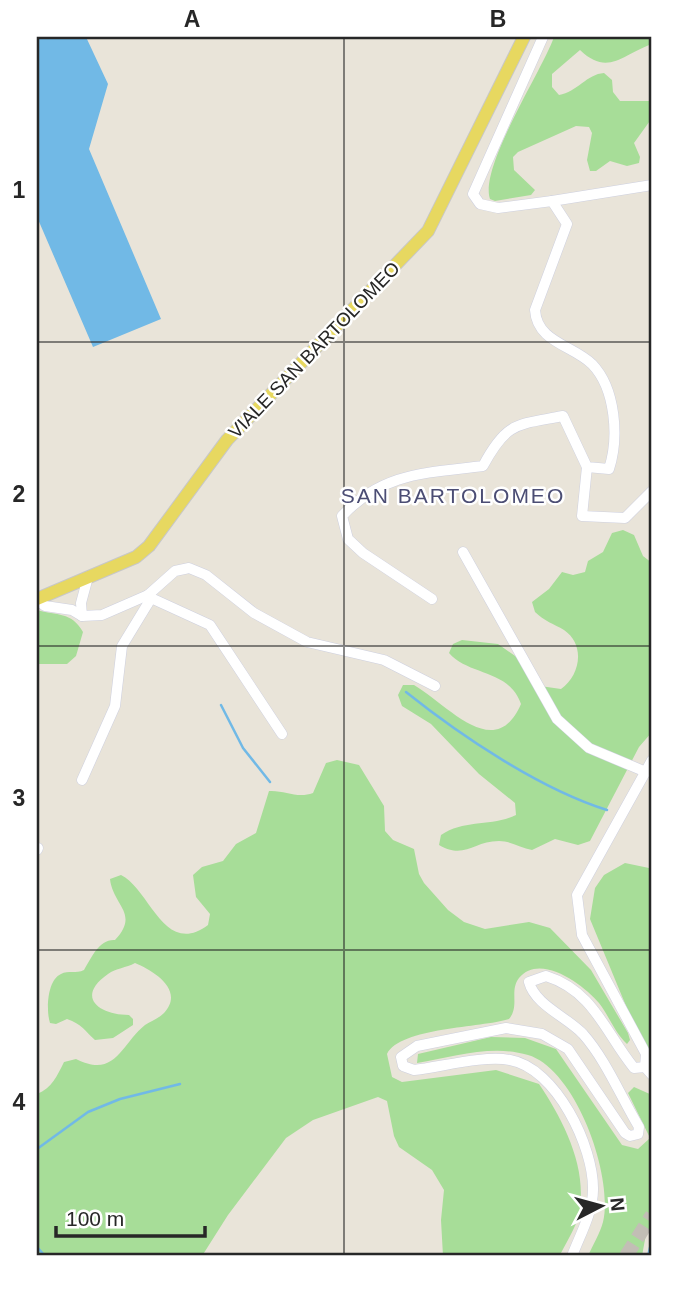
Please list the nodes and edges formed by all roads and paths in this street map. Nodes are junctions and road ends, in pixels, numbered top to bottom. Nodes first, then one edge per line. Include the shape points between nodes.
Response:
1 (524, 37) edge
2 (543, 37) edge
3 (652, 184) edge
4 (552, 201) junction
5 (587, 467) junction
6 (652, 491) edge
7 (463, 552) dead end
8 (88, 577) junction
9 (149, 596) junction
10 (432, 599) dead end
11 (37, 600) edge
12 (82, 616) junction
13 (435, 686) dead end
14 (282, 734) dead end
15 (652, 760) edge
16 (646, 772) junction
17 (82, 780) dead end
18 (648, 1071) edge
19 (572, 1256) edge

1 - 8 main road, VIALE SAN BARTOLOMEO via 428,231 227,440 149,546 136,557
2 - 4 street via 473,194 480,204 498,208
3 - 4 street
4 - 5 street via 567,224 535,310 536,322 541,331 592,364 609,393 616,449 609,469
5 - 6 street via 582,516 625,518
5 - 10 street via 563,416 514,426 494,446 483,466 404,476 373,488 355,502 342,516 348,539
7 - 16 street via 558,719 589,748
8 - 11 main road, VIALE SAN BARTOLOMEO
8 - 12 street
9 - 12 street via 102,615
9 - 13 street via 175,571 199,570 254,613 307,642 384,660
9 - 14 street via 210,625
9 - 17 street via 122,646 115,706
11 - 12 street
15 - 16 street
16 - 18 street via 580,886 576,908 582,935 646,1054
18 - 19 street via 631,1065 600,1015 559,981 546,976 531,980 531,988 592,1045 639,1127 635,1135 625,1133 568,1049 542,1034 506,1028 416,1046 401,1057 402,1066 414,1070 509,1060 550,1084 577,1127 592,1174 590,1208

